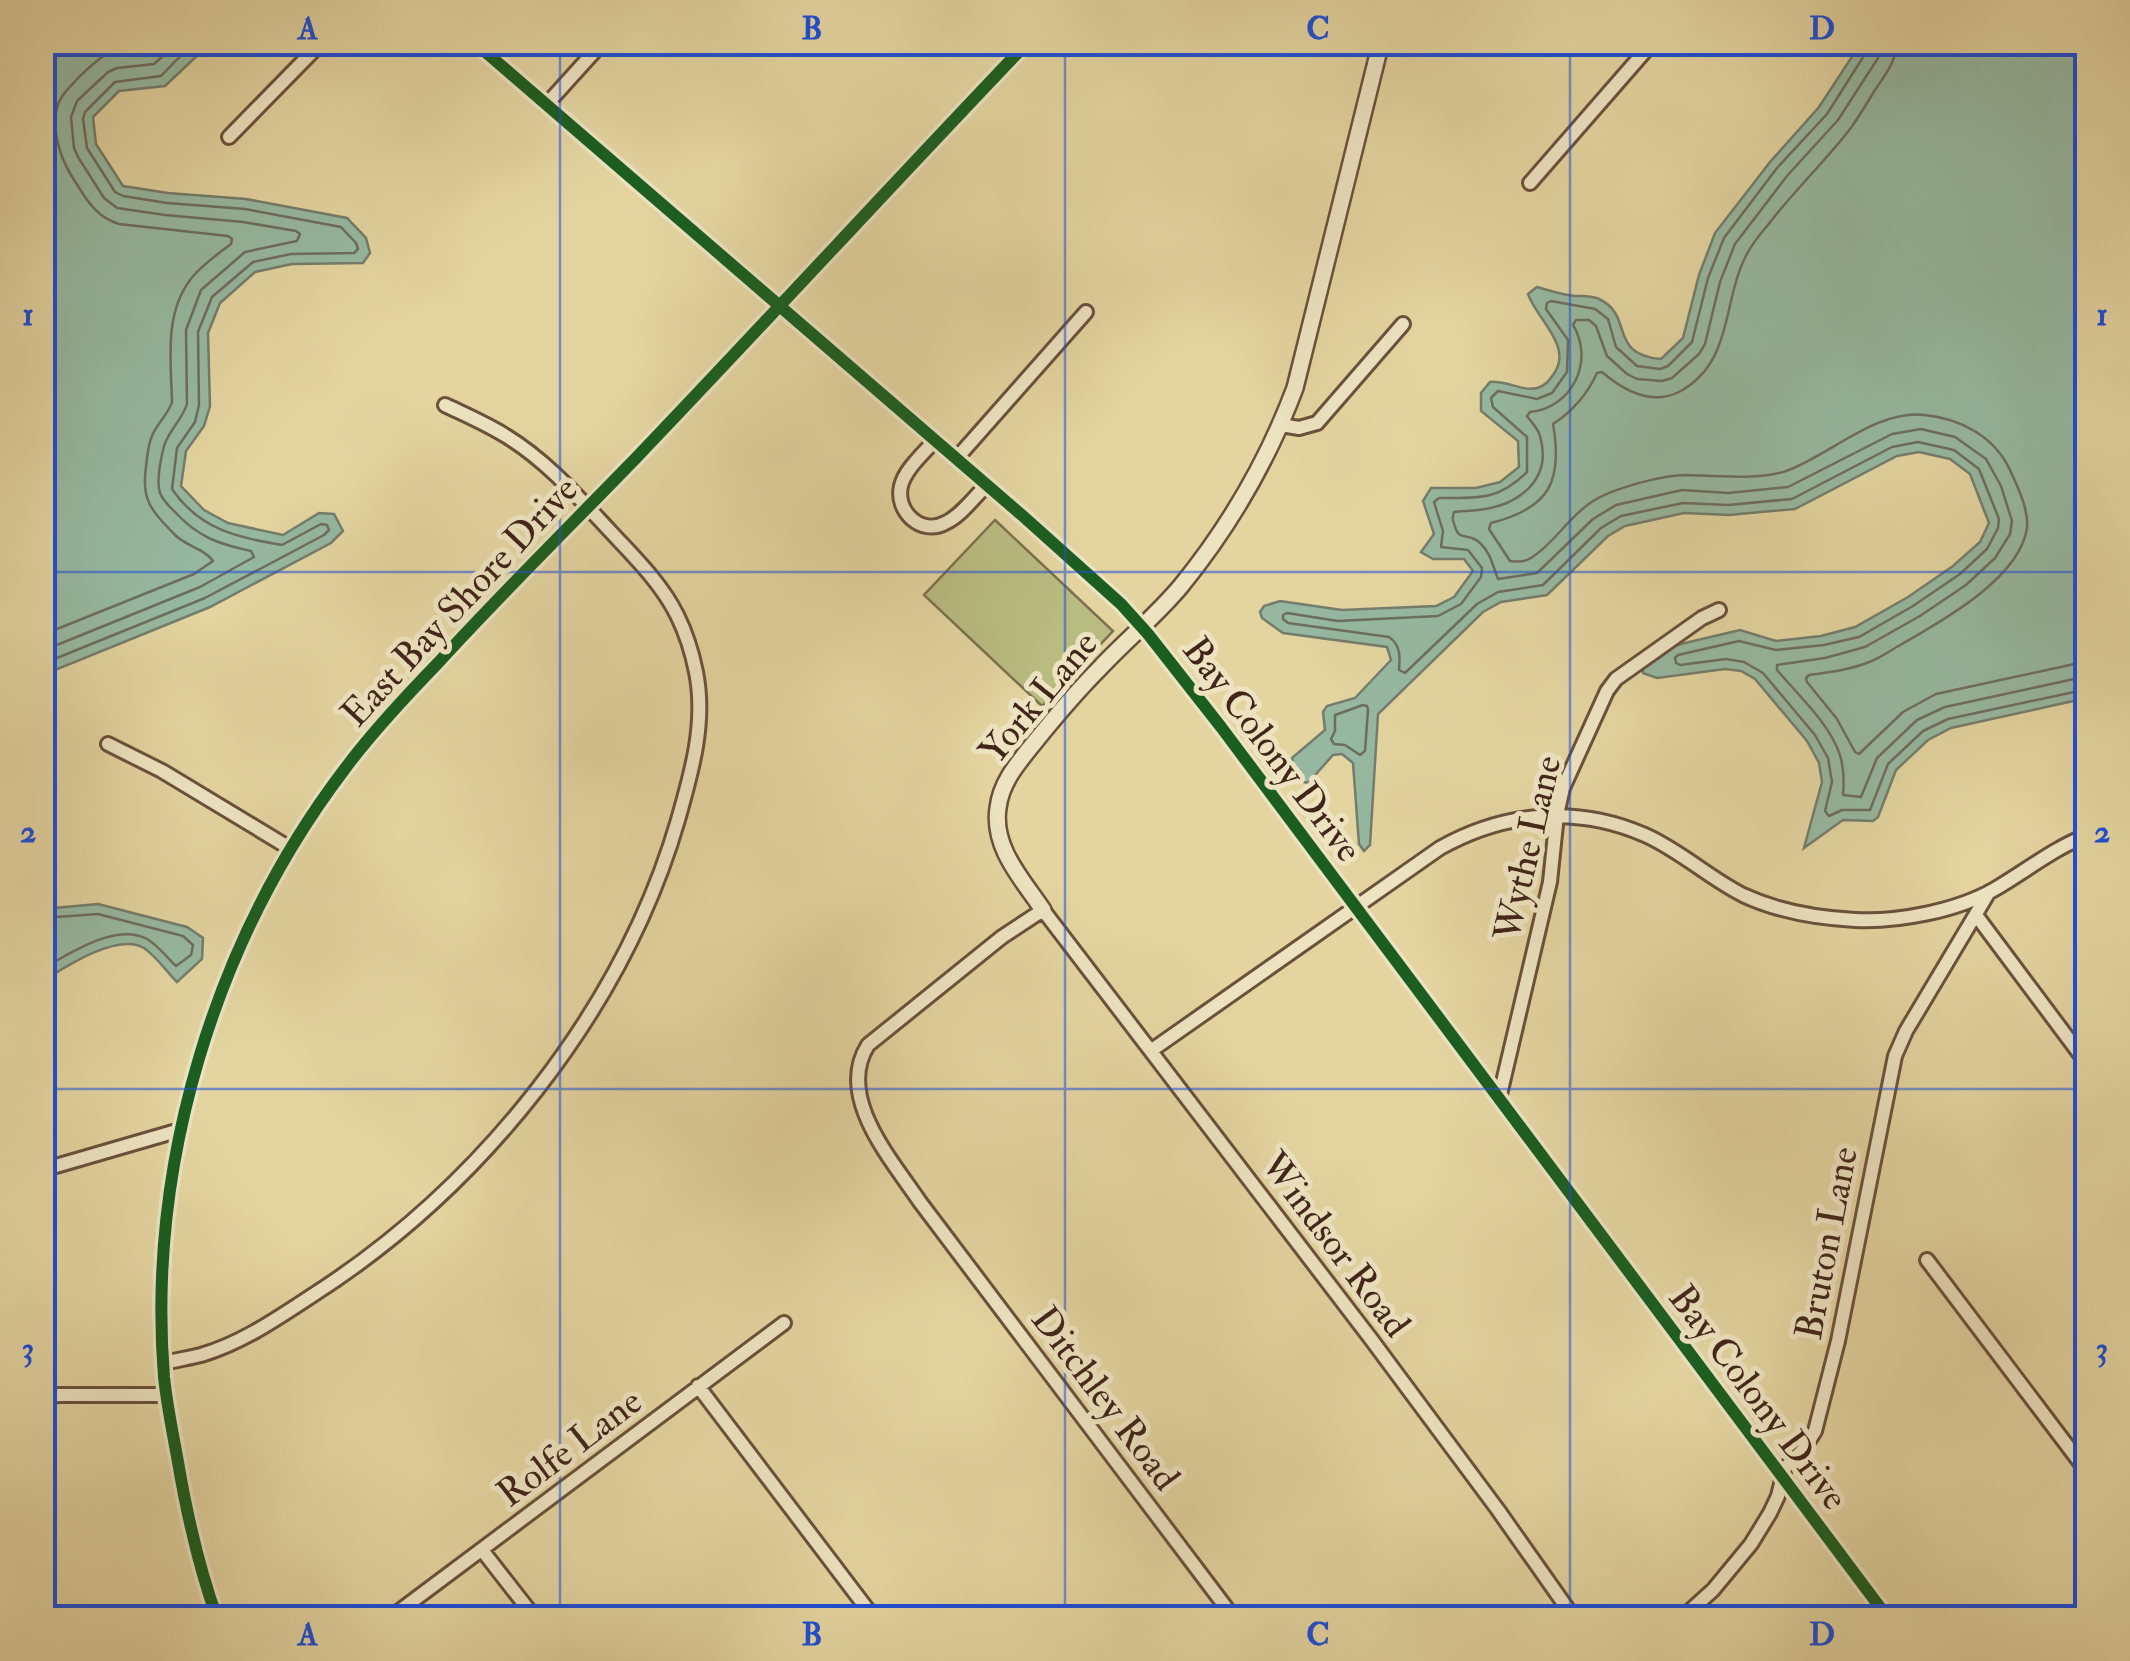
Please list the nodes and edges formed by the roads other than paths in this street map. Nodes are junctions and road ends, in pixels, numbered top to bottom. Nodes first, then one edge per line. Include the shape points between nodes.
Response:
1 (322, 42) edge
2 (474, 42) edge
3 (603, 42) edge
4 (1028, 42) edge
5 (1381, 42) edge
6 (1653, 42) edge
7 (546, 106) junction
8 (229, 136) dead end
9 (1530, 182) dead end
10 (780, 306) junction
11 (1086, 312) dead end
12 (1403, 324) dead end
13 (446, 405) dead end
14 (1281, 425) junction
15 (934, 440) junction
16 (956, 459) junction
17 (987, 485) junction
18 (588, 508) junction
19 (1719, 610) dead end
20 (1142, 626) junction
21 (108, 744) dead end
22 (1557, 815) junction
23 (2088, 835) edge
24 (291, 849) junction
25 (1989, 892) junction
26 (1356, 908) junction
27 (1044, 910) junction
28 (1976, 915) junction
29 (1152, 1050) junction
30 (2088, 1065) edge
31 (1499, 1100) junction
32 (180, 1130) junction
33 (42, 1170) edge
34 (1927, 1260) dead end
35 (784, 1323) dead end
36 (164, 1362) junction
37 (698, 1386) junction
38 (166, 1395) junction
39 (42, 1397) edge
40 (2088, 1473) edge
41 (1783, 1478) junction
42 (482, 1550) junction
43 (217, 1618) edge
44 (390, 1618) edge
45 (535, 1618) edge
46 (874, 1618) edge
47 (1234, 1618) edge
48 (1574, 1618) edge
49 (1682, 1618) edge
50 (1888, 1618) edge

1 - 8 street
2 - 7 street, Bay Colony Drive
3 - 7 street
4 - 10 street, East Bay Shore Drive
5 - 14 street, York Lane via 1318,304
6 - 9 street
7 - 10 street, Bay Colony Drive
10 - 15 street, Bay Colony Drive
10 - 18 street, East Bay Shore Drive
11 - 16 street
12 - 14 street via 1317,422
13 - 18 street via 507,436
14 - 20 street, York Lane via 1209,550
15 - 16 street, Bay Colony Drive
15 - 17 street via 901,486 912,520 930,527 949,522
16 - 17 street, Bay Colony Drive
17 - 20 street, Bay Colony Drive
18 - 24 street, East Bay Shore Drive via 398,706 346,767
18 - 36 street via 677,614 699,692 695,754 673,836 613,974 524,1106 424,1213 344,1276 255,1332
19 - 22 street, Wythe Lane via 1616,679 1573,762
20 - 26 street, Bay Colony Drive
20 - 27 street, York Lane via 1048,724 1002,789 1002,846
21 - 24 street
22 - 25 street via 1646,835 1744,896 1784,910 1873,920 1936,911
22 - 26 street via 1461,836
22 - 31 street, Wythe Lane via 1550,882
23 - 25 street
24 - 32 street, East Bay Shore Drive via 217,1004
25 - 28 street, Bruton Lane
26 - 29 street
26 - 31 street, Bay Colony Drive
27 - 29 street, Windsor Road
27 - 47 street, Ditchley Road via 868,1045 857,1078 864,1112 930,1215
28 - 30 street
28 - 41 street, Bruton Lane via 1895,1056 1838,1342 1811,1439
29 - 48 street, Windsor Road
31 - 41 street, Bay Colony Drive
32 - 33 street
32 - 36 street, East Bay Shore Drive via 164,1243
34 - 40 street
35 - 37 street, Rolfe Lane
36 - 38 street, East Bay Shore Drive
37 - 42 street, Rolfe Lane
37 - 46 street
38 - 39 street
38 - 43 street, East Bay Shore Drive via 196,1551
41 - 49 street, Bruton Lane via 1751,1544
41 - 50 street, Bay Colony Drive
42 - 44 street, Rolfe Lane
42 - 45 street

